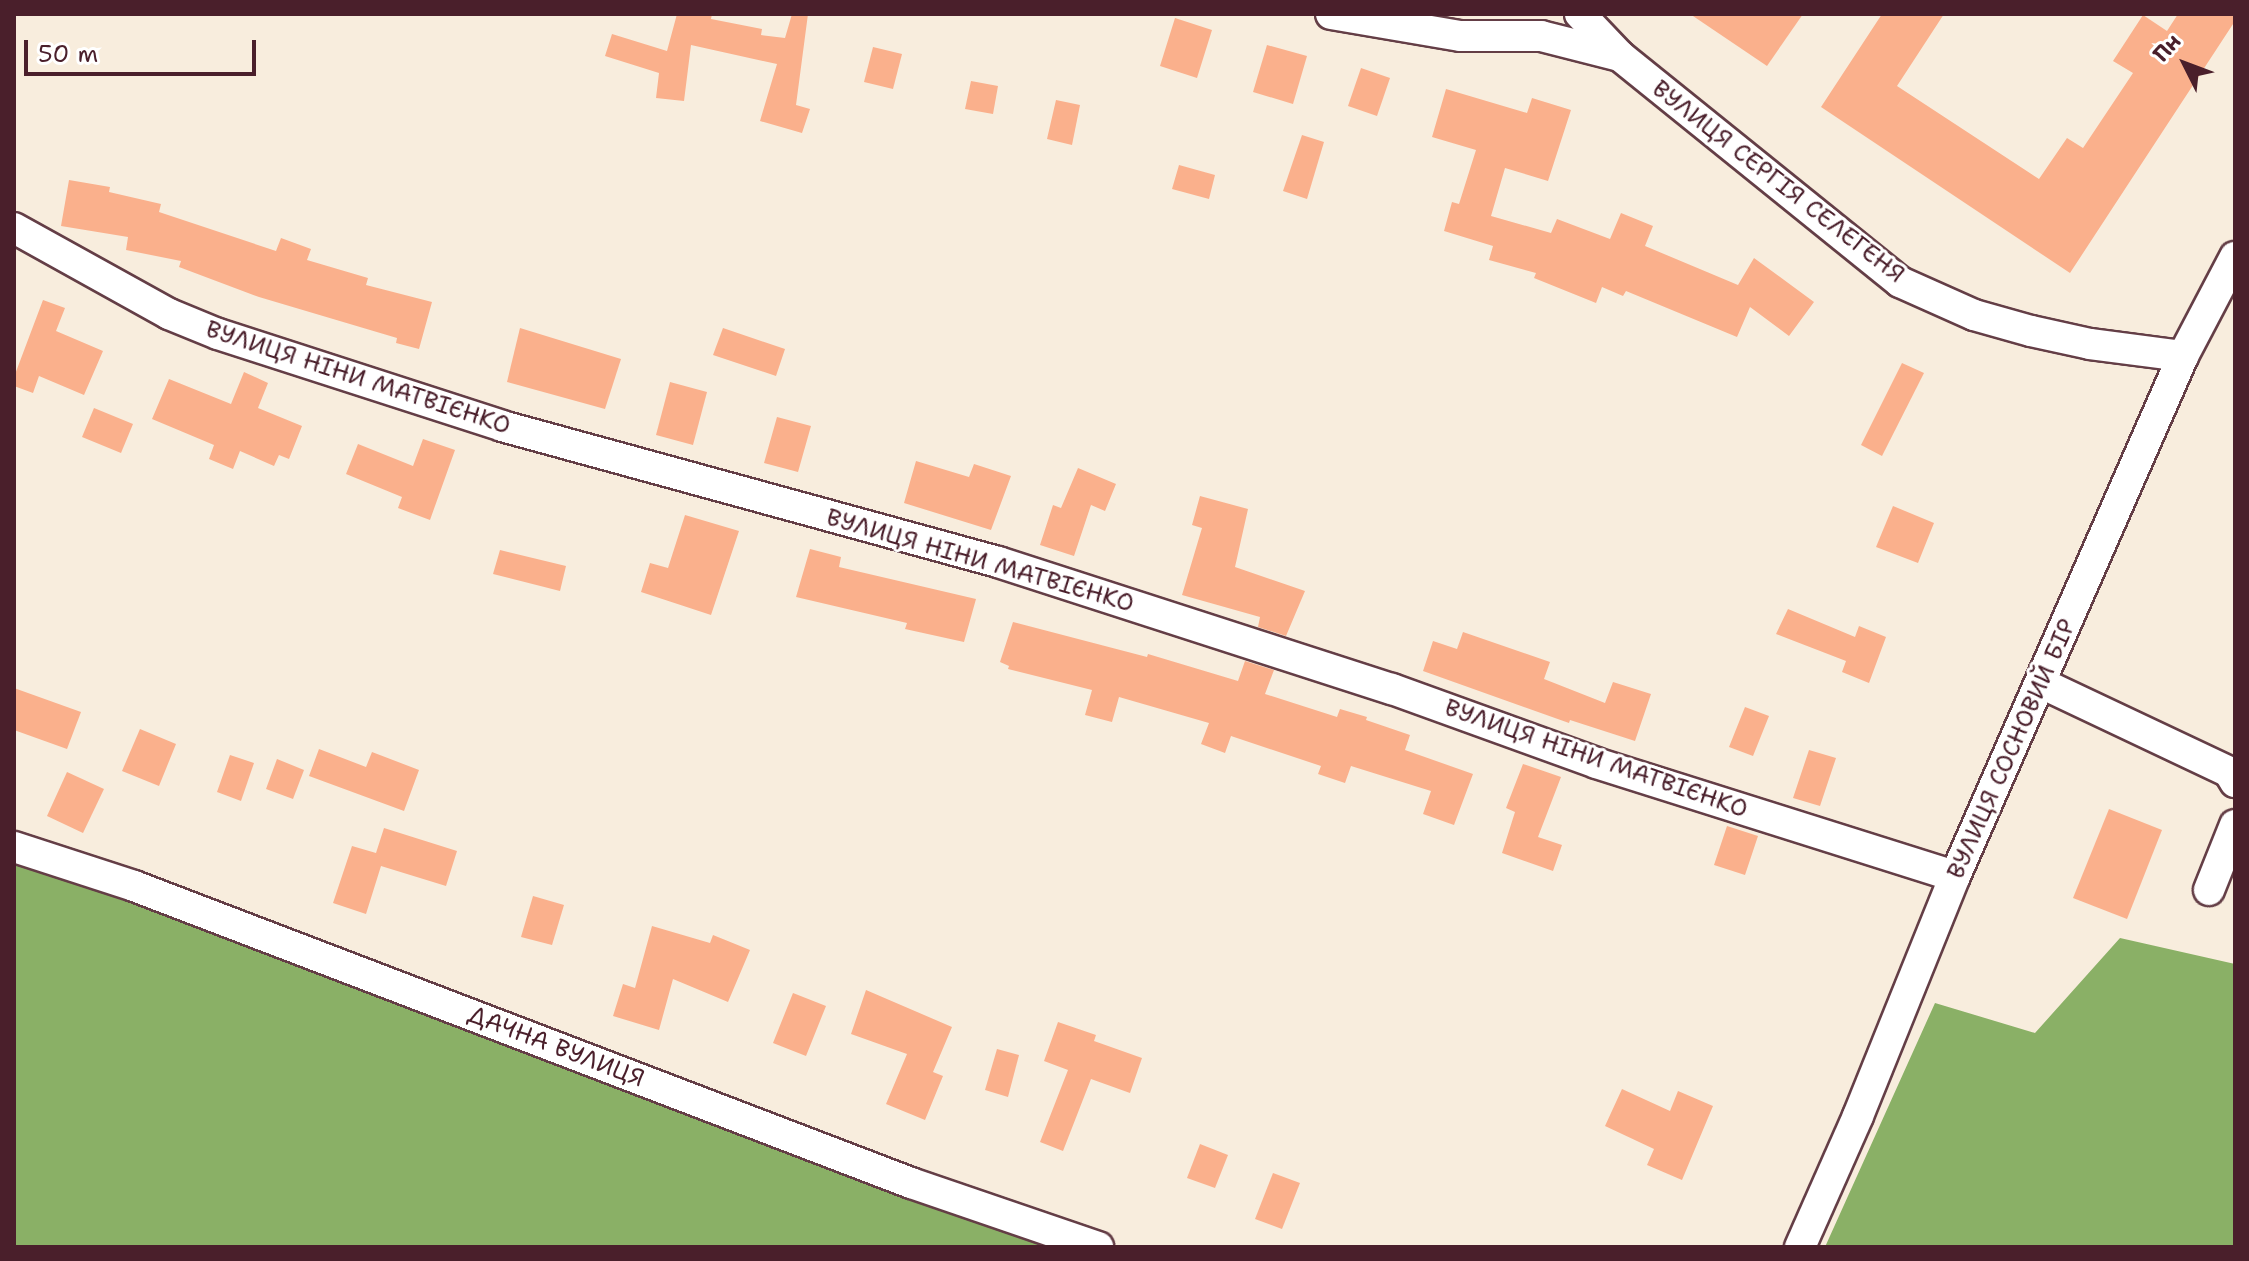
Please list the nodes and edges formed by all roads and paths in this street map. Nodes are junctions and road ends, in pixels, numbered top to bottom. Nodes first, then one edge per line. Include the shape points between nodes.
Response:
1 (1331, 14) edge
2 (1580, 14) edge
3 (1620, 56) junction
4 (14, 228) edge
5 (2235, 257) edge
6 (2183, 356) junction
7 (2041, 683) junction
8 (2235, 782) edge
9 (2235, 825) edge
10 (14, 847) edge
11 (1955, 876) junction
12 (2209, 890) dead end
13 (1098, 1247) edge
14 (1800, 1247) edge

1 - 3 street via 1460,36 1541,36
2 - 3 street, ВУЛИЦЯ СЕРГІЯ СЕЛЕГЕНЯ
3 - 6 street, ВУЛИЦЯ СЕРГІЯ СЕЛЕГЕНЯ via 1900,282 1974,315 2031,331
4 - 11 street, ВУЛИЦЯ НІНИ МАТВІЄНКО via 169,314 218,334 502,426 998,562 1392,689 1596,763
5 - 6 street, ВУЛИЦЯ СОСНОВИЙ БІР
6 - 7 street, ВУЛИЦЯ СОСНОВИЙ БІР
7 - 8 street via 2229,772
7 - 11 street, ВУЛИЦЯ СОСНОВИЙ БІР
9 - 12 street
10 - 13 street, ДАЧНА ВУЛИЦЯ via 134,886 911,1183
11 - 14 street, ВУЛИЦЯ СОСНОВИЙ БІР

